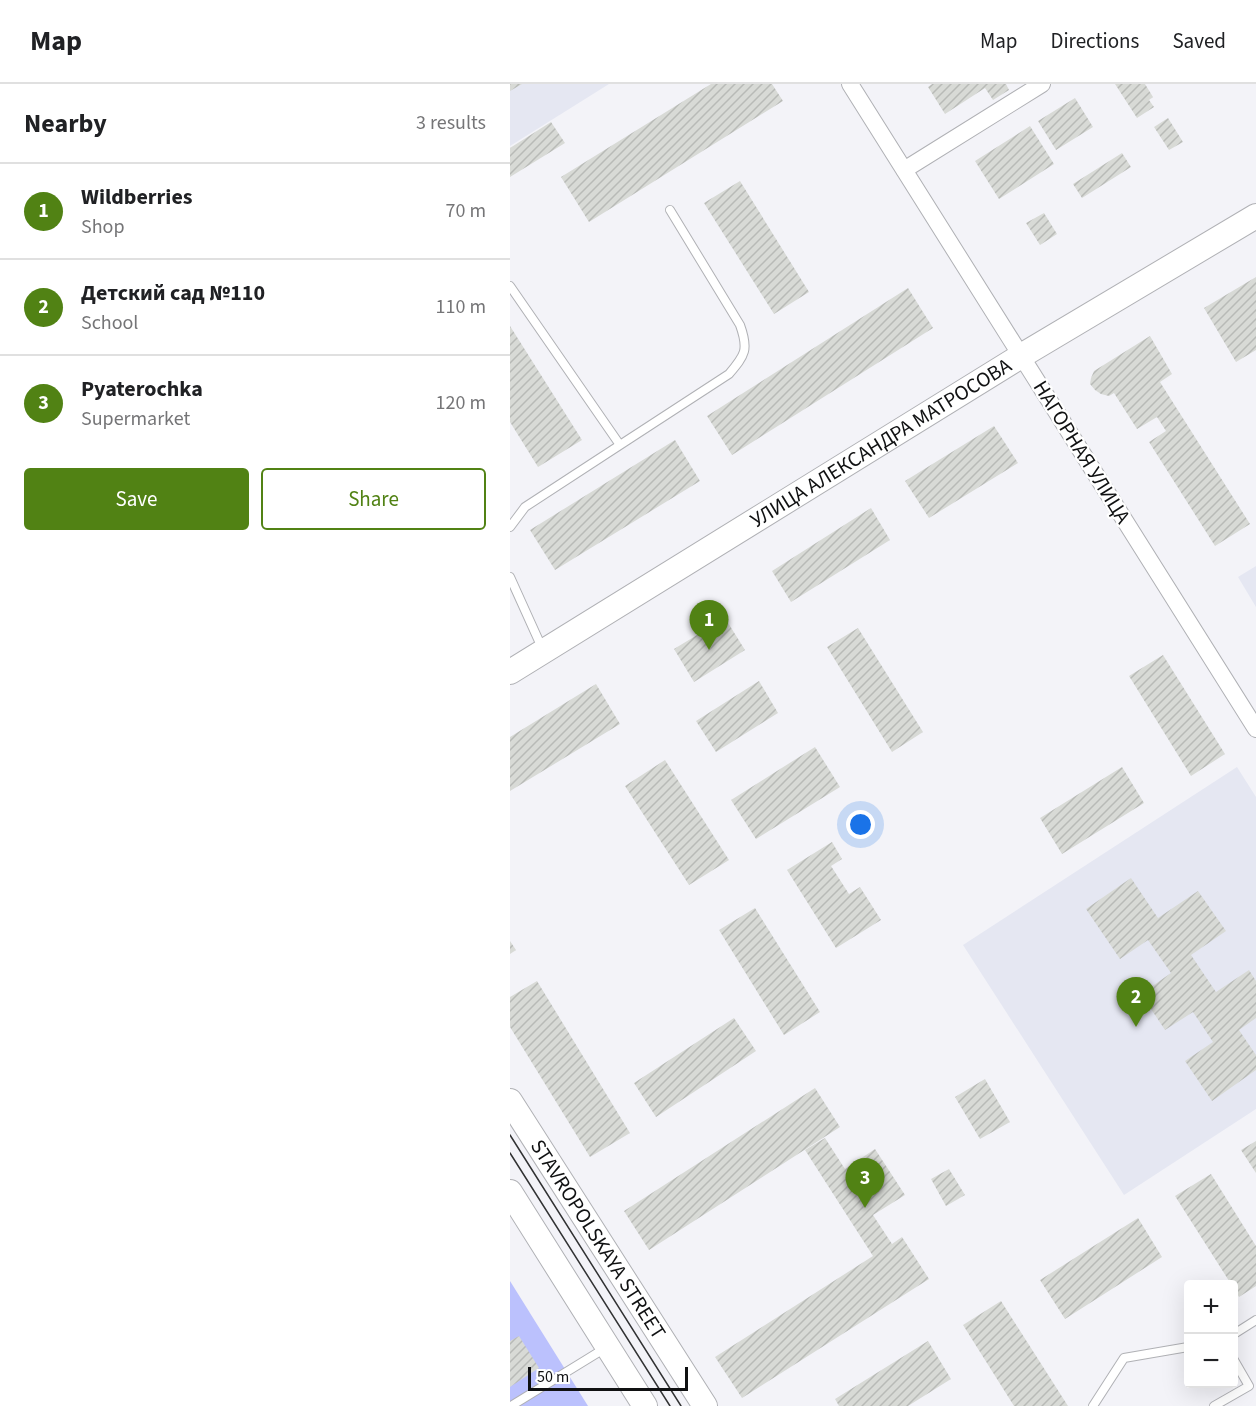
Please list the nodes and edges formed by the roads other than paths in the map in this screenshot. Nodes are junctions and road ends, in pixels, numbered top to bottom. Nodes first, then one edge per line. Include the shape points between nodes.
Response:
1 (850, 84) edge
2 (1042, 84) edge
3 (904, 170) junction
4 (670, 210) dead end
5 (1256, 216) edge
6 (510, 286) edge
7 (1021, 356) junction
8 (620, 445) junction
9 (510, 527) edge
10 (510, 577) edge
11 (543, 651) junction
12 (510, 672) edge
13 (1256, 729) edge
14 (510, 1101) edge
15 (510, 1192) edge
16 (1256, 1320) edge
17 (1238, 1331) edge
18 (607, 1347) junction
19 (1184, 1348) edge
20 (1238, 1368) edge
21 (511, 1406) edge
22 (645, 1406) edge
23 (705, 1406) edge
24 (1093, 1406) edge
25 (1214, 1406) edge

1 - 3 street, НАГОРНАЯ УЛИЦА
2 - 3 street
3 - 7 street, НАГОРНАЯ УЛИЦА
4 - 8 lane via 740,325 745,349 729,374
5 - 7 street, УЛИЦА АЛЕКСАНДРА МАТРОСОВА
6 - 8 lane
7 - 11 street, УЛИЦА АЛЕКСАНДРА МАТРОСОВА
7 - 13 street, НАГОРНАЯ УЛИЦА
8 - 9 lane via 525,507
10 - 11 lane
11 - 12 street, УЛИЦА АЛЕКСАНДРА МАТРОСОВА
14 - 23 street, STAVROPOLSKAYA STREET
15 - 18 street
16 - 17 lane
18 - 21 lane
18 - 22 street
19 - 24 lane via 1124,1358
20 - 25 lane via 1249,1386

